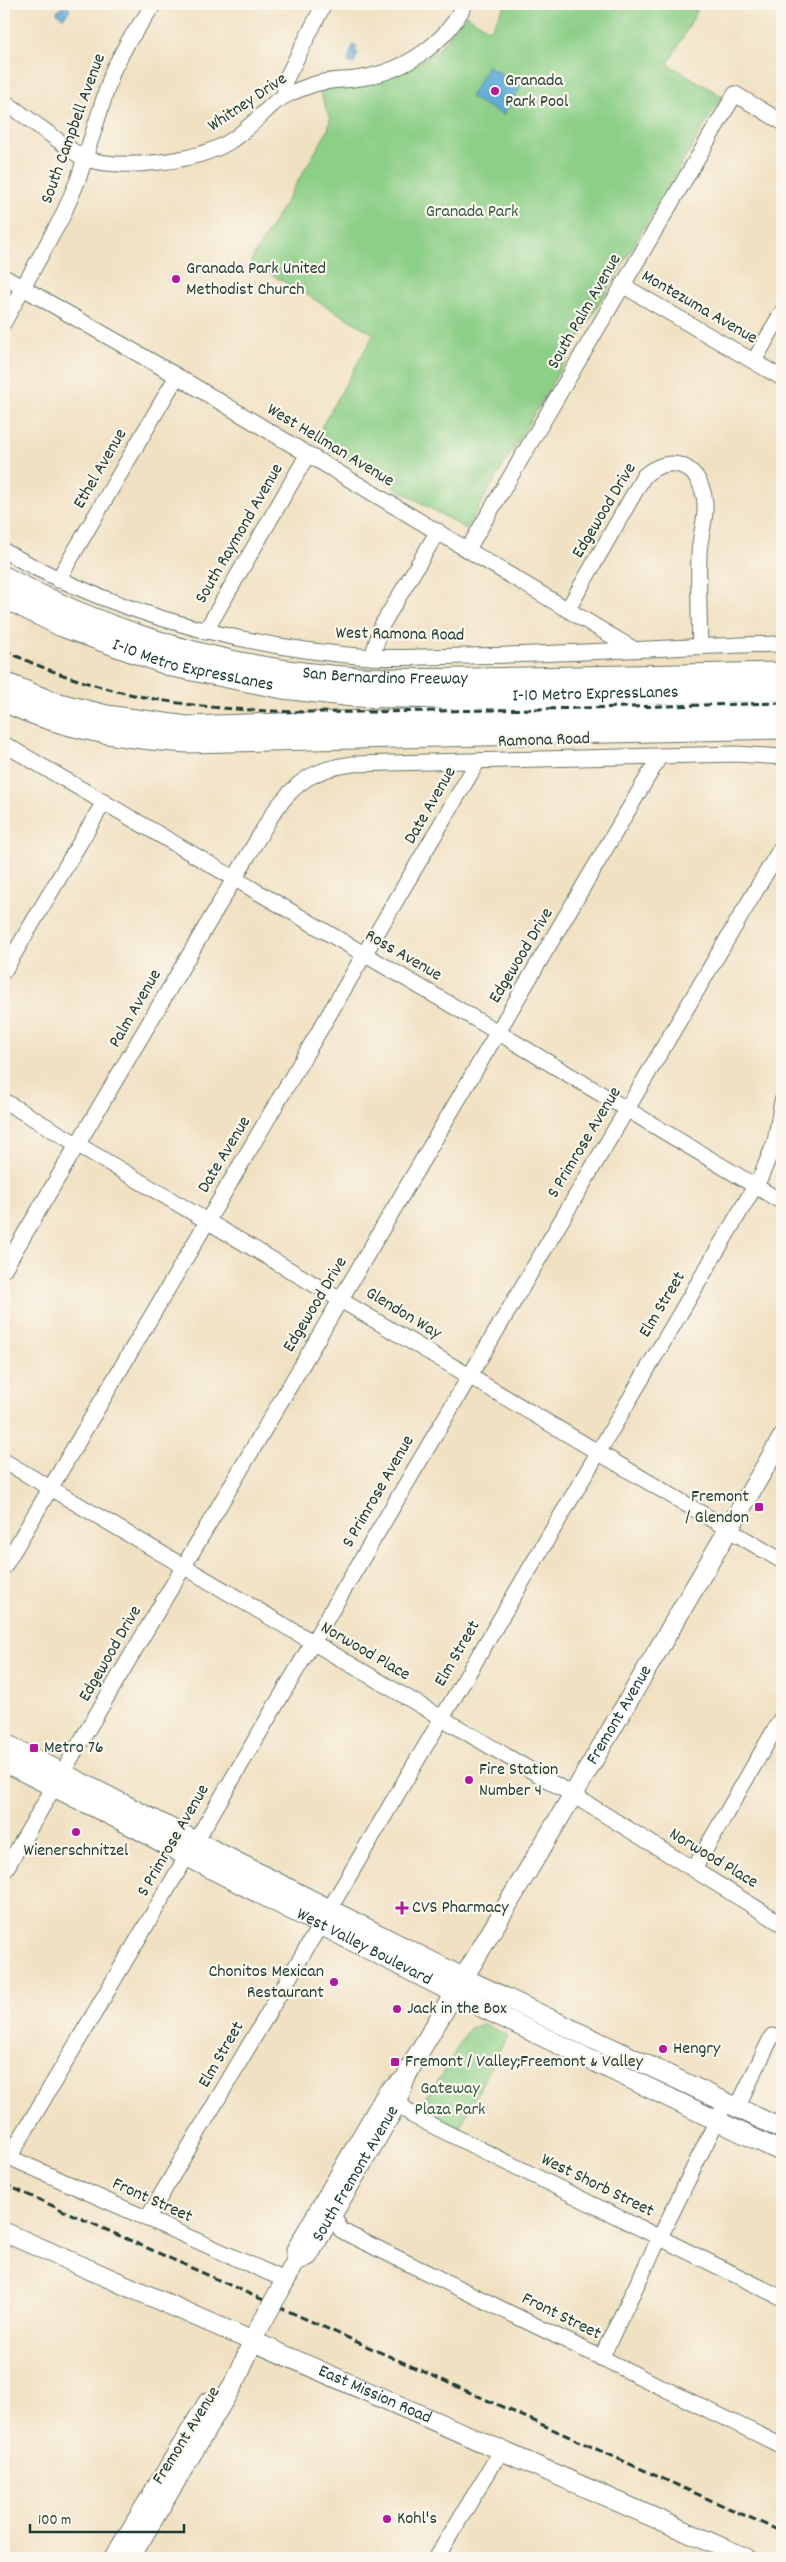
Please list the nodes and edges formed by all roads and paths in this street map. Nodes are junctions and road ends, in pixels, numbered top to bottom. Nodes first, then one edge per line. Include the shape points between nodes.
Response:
1 (154, 4) edge
2 (324, 4) edge
3 (465, 4) edge
4 (285, 96) junction
5 (4, 101) edge
6 (782, 122) edge
7 (83, 157) junction
8 (4, 277) edge
9 (622, 285) junction
10 (24, 288) junction
11 (782, 312) edge
12 (4, 322) edge
13 (754, 361) junction
14 (176, 376) junction
15 (782, 378) edge
16 (308, 454) junction
17 (438, 531) junction
18 (468, 550) junction
19 (4, 551) edge
20 (4, 577) edge
21 (58, 580) junction
22 (4, 597) edge
23 (568, 609) junction
24 (204, 632) junction
25 (782, 644) edge
26 (700, 646) junction
27 (636, 650) junction
28 (372, 657) junction
29 (782, 663) edge
30 (246, 664) junction
31 (192, 671) junction
32 (782, 673) edge
33 (610, 676) junction
34 (4, 683) edge
35 (782, 690) edge
36 (4, 701) edge
37 (782, 711) edge
38 (782, 728) edge
39 (724, 729) junction
40 (782, 741) edge
41 (4, 744) edge
42 (660, 756) junction
43 (782, 756) edge
44 (478, 761) junction
45 (310, 776) joint
46 (104, 802) junction
47 (782, 846) edge
48 (234, 879) junction
49 (365, 956) junction
50 (4, 971) edge
51 (498, 1034) junction
52 (4, 1101) edge
53 (782, 1101) edge
54 (627, 1109) junction
55 (78, 1145) junction
56 (754, 1186) junction
57 (782, 1202) edge
58 (208, 1221) junction
59 (4, 1269) edge
60 (341, 1300) junction
61 (470, 1375) junction
62 (782, 1438) edge
63 (598, 1451) junction
64 (4, 1461) edge
65 (50, 1488) junction
66 (729, 1529) junction
67 (782, 1561) edge
68 (183, 1566) junction
69 (4, 1567) edge
70 (312, 1642) junction
71 (782, 1717) edge
72 (442, 1719) junction
73 (4, 1743) edge
74 (4, 1762) edge
75 (58, 1780) junction
76 (573, 1795) junction
77 (192, 1848) junction
78 (694, 1868) junction
79 (4, 1872) edge
80 (325, 1916) junction
81 (782, 1924) edge
82 (459, 1985) junction
83 (772, 2036) dead end
84 (404, 2079) junction
85 (398, 2102) junction
86 (731, 2105) junction
87 (717, 2120) junction
88 (782, 2129) edge
89 (782, 2152) edge
90 (6, 2156) edge
91 (332, 2213) junction
92 (147, 2219) junction
93 (4, 2232) edge
94 (661, 2238) junction
95 (296, 2260) junction
96 (282, 2286) junction
97 (782, 2298) edge
98 (251, 2342) junction
99 (601, 2358) junction
100 (782, 2446) edge
101 (501, 2450) junction
102 (114, 2558) edge
103 (130, 2558) edge
104 (436, 2558) edge
105 (746, 2558) edge

1 - 7 street, South Campbell Avenue via 113,70
2 - 4 street via 286,77
3 - 4 street, Whitney Drive via 434,44 400,67 360,78 316,84
4 - 7 street, Whitney Drive via 244,131 210,151 129,163
5 - 7 street
6 - 9 street, South Palm Avenue via 735,94
7 - 10 street, South Campbell Avenue via 78,180 62,217
8 - 10 street, West Hellman Avenue
9 - 13 street, Montezuma Avenue
9 - 18 street, South Palm Avenue
10 - 12 street, South Campbell Avenue
10 - 14 street, West Hellman Avenue
11 - 13 street
13 - 15 street, Montezuma Avenue
14 - 16 street, West Hellman Avenue
14 - 21 street, Ethel Avenue
16 - 17 street, West Hellman Avenue
16 - 24 street, South Raymond Avenue
17 - 18 street, West Hellman Avenue
17 - 28 street via 382,626
18 - 23 street, West Hellman Avenue
19 - 21 street, West Ramona Road
20 - 30 highway, San Bernardino Freeway via 37,595 129,632
21 - 24 street, West Ramona Road
22 - 31 highway, I-10 Metro ExpressLanes via 62,626 117,648
23 - 26 street, Edgewood Drive via 644,476 652,468 675,463 695,475 704,498 699,551
23 - 27 street, West Hellman Avenue
24 - 28 street, West Ramona Road via 280,647
25 - 26 street, West Ramona Road
26 - 27 street, West Ramona Road
27 - 28 street, West Ramona Road via 561,655
29 - 33 highway
30 - 31 highway
30 - 33 highway, San Bernardino Freeway via 376,680
31 - 35 highway, I-10 Metro ExpressLanes via 283,688 400,698
32 - 33 highway, San Bernardino Freeway
34 - 37 highway, I-10 Metro ExpressLanes via 51,702 106,716 187,728
36 - 39 highway via 87,731 144,740 188,742
38 - 39 highway
39 - 40 highway
41 - 46 street, Ross Avenue
42 - 43 street, Ramona Road
42 - 44 street, Ramona Road
42 - 51 street, Edgewood Drive
44 - 45 street, Ramona Road via 354,764 332,767
44 - 49 street, Date Avenue
45 - 48 street, Palm Avenue via 292,788 283,800
46 - 48 street, Ross Avenue
46 - 50 street
47 - 54 street, S Primrose Avenue
48 - 49 street, Ross Avenue
48 - 55 street, Palm Avenue
49 - 51 street, Ross Avenue
49 - 58 street, Date Avenue
51 - 54 street, Ross Avenue
51 - 60 street, Edgewood Drive
52 - 55 street, Glendon Way
53 - 56 street, Elm Street via 772,1150
54 - 56 street, Ross Avenue
54 - 61 street, S Primrose Avenue
55 - 58 street, Glendon Way
55 - 59 street, Palm Avenue
56 - 57 street, Ross Avenue
56 - 63 street, Elm Street
58 - 60 street, Glendon Way
58 - 65 street, Date Avenue
60 - 61 street, Glendon Way
60 - 68 street, Edgewood Drive
61 - 63 street, Glendon Way
61 - 70 street, S Primrose Avenue
62 - 66 main road, Fremont Avenue
63 - 66 street, Glendon Way
63 - 72 street, Elm Street
64 - 65 street, Norwood Place
65 - 68 street, Norwood Place
65 - 69 street, Date Avenue
66 - 67 street, Glendon Way
66 - 76 main road, Fremont Avenue
68 - 70 street, Norwood Place
68 - 75 street, Edgewood Drive
70 - 72 street, Norwood Place
70 - 77 street, S Primrose Avenue
71 - 78 street
72 - 76 street, Norwood Place
72 - 80 street, Elm Street
73 - 75 main road, West Valley Boulevard
74 - 75 main road, West Valley Boulevard
75 - 77 main road, West Valley Boulevard via 138,1829
75 - 79 street, Edgewood Drive
76 - 78 street, Norwood Place
76 - 82 main road, Fremont Avenue
77 - 80 main road, West Valley Boulevard
77 - 90 street, S Primrose Avenue
78 - 81 street, Norwood Place
80 - 82 main road, West Valley Boulevard
80 - 92 street, Elm Street
82 - 84 main road, South Fremont Avenue
82 - 86 main road, West Valley Boulevard
82 - 87 main road, West Valley Boulevard
83 - 86 street
84 - 85 main road, South Fremont Avenue
84 - 95 main road, South Fremont Avenue via 387,2093 296,2250
85 - 91 main road, South Fremont Avenue
85 - 94 street, West Shorb Street via 413,2116
86 - 87 street
86 - 88 main road, West Valley Boulevard
87 - 89 main road, West Valley Boulevard
87 - 94 street
90 - 92 street, Front Street
91 - 95 main road, South Fremont Avenue via 308,2256
91 - 99 street, Front Street via 340,2228 350,2235
92 - 96 street, Front Street
93 - 98 main road, East Mission Road
94 - 97 street, West Shorb Street
94 - 99 street
95 - 96 main road, South Fremont Avenue
96 - 98 main road, Fremont Avenue, bridge
98 - 101 main road, East Mission Road
98 - 102 main road, Fremont Avenue via 226,2373
98 - 103 main road, Fremont Avenue via 238,2376
99 - 100 street, Front Street
101 - 104 street
101 - 105 main road, East Mission Road

